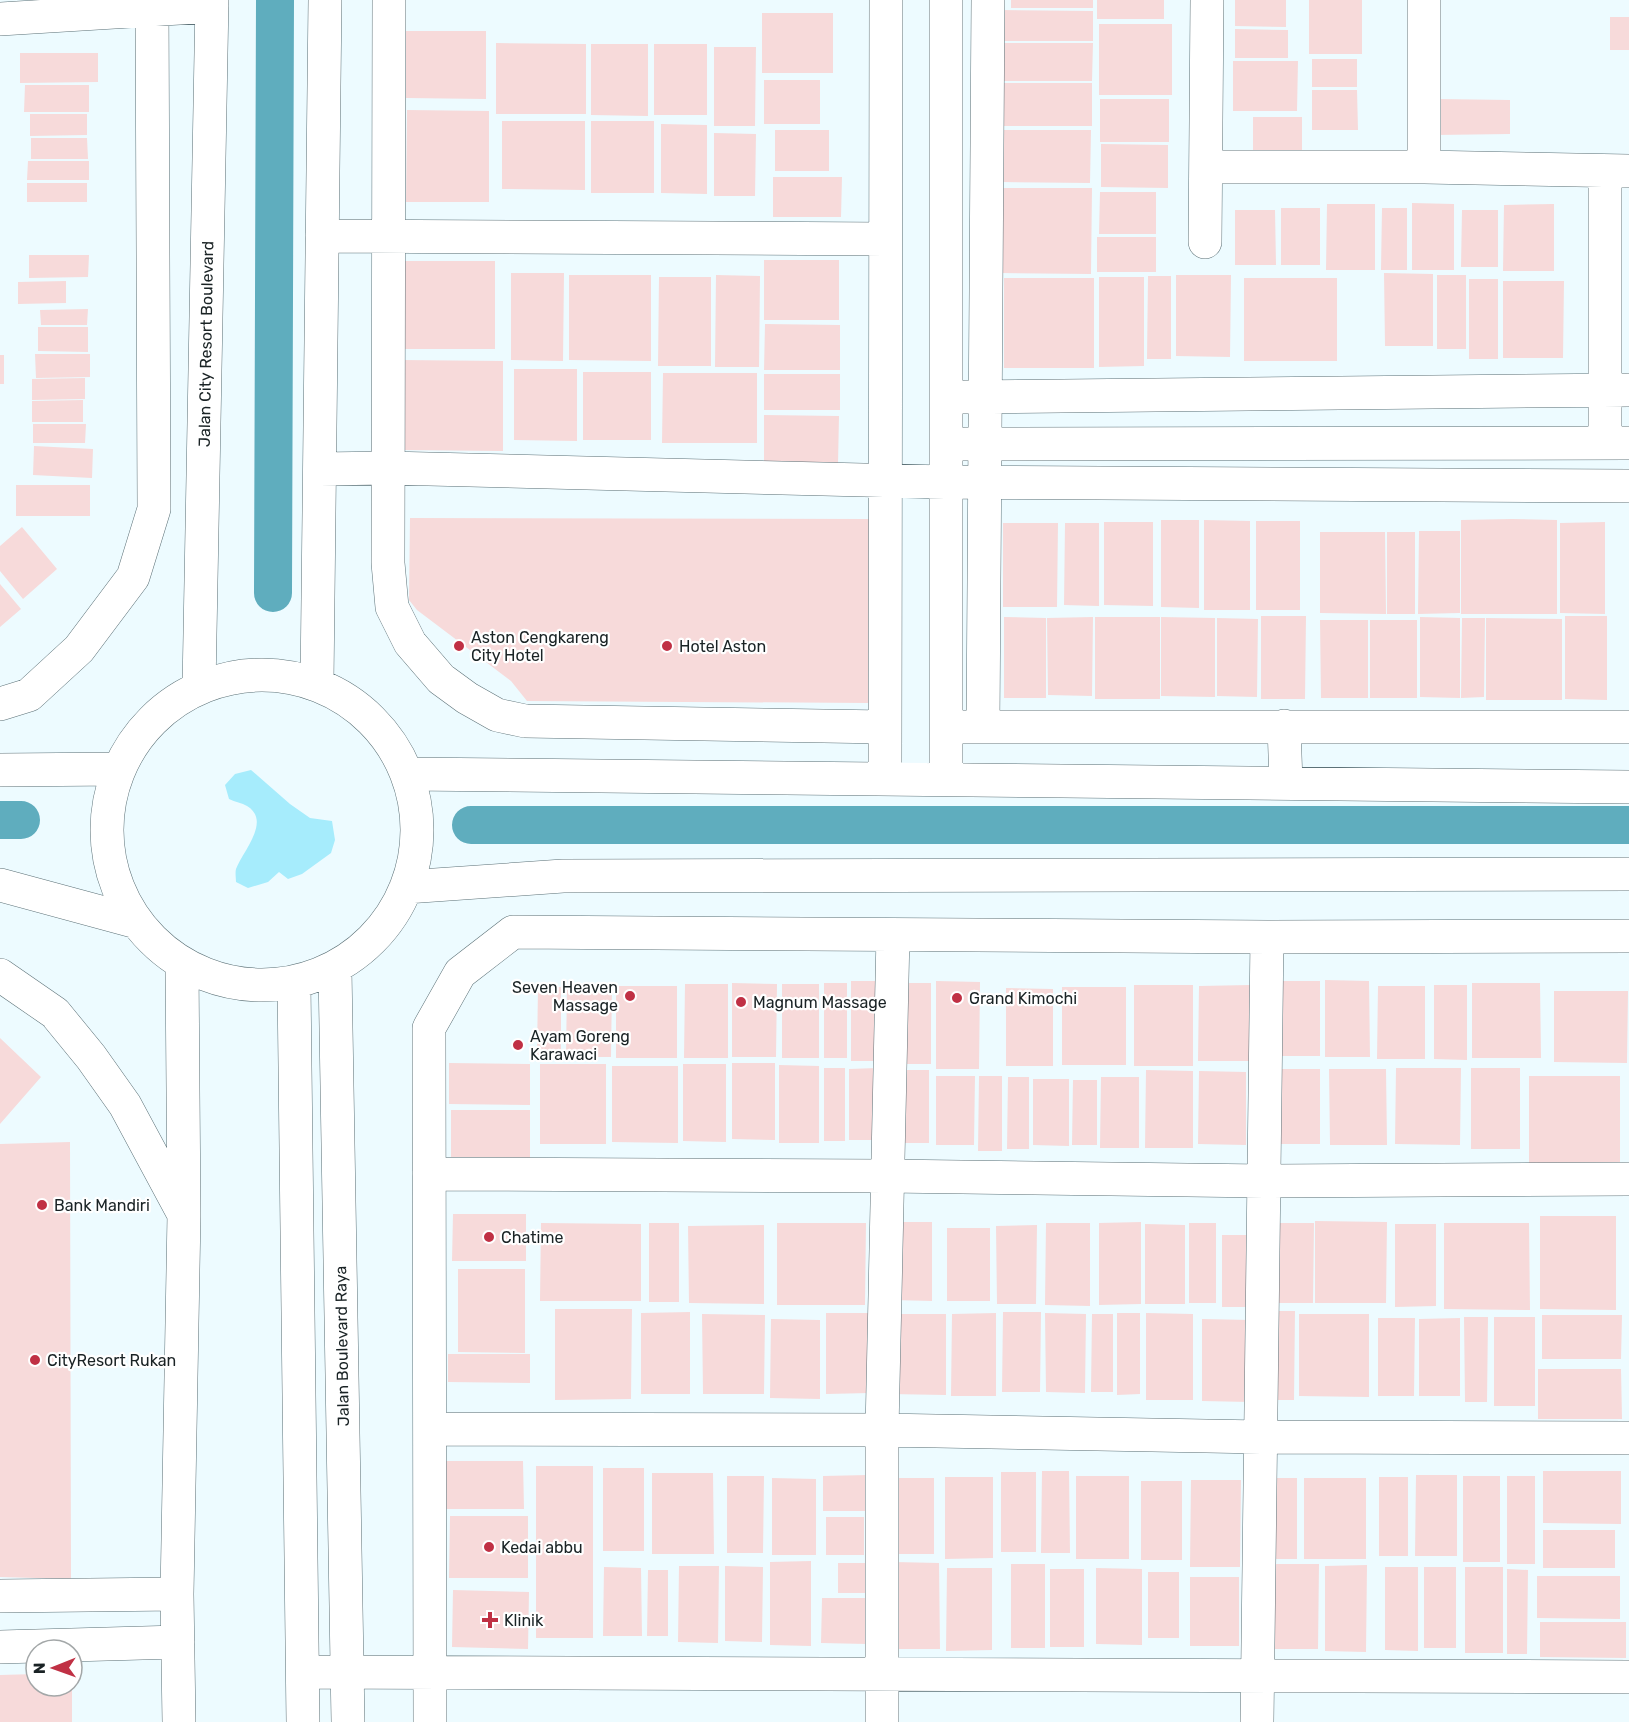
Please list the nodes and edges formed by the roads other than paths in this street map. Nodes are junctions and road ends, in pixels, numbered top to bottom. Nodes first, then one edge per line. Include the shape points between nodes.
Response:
1 (325, 0) edge
2 (389, 0) edge
3 (886, 0) edge
4 (946, 0) edge
5 (988, 0) edge
6 (1207, 0) edge
7 (1424, 0) edge
8 (212, 3) edge
9 (152, 5) edge
10 (0, 19) edge
11 (988, 89) junction
12 (946, 91) junction
13 (1206, 167) junction
14 (1424, 167) junction
15 (1617, 171) edge
16 (322, 236) junction
17 (389, 236) junction
18 (885, 239) junction
19 (1205, 242) dead end
20 (1617, 390) edge
21 (945, 397) junction
22 (986, 397) junction
23 (1617, 443) edge
24 (945, 444) junction
25 (986, 444) junction
26 (388, 468) junction
27 (320, 469) junction
28 (885, 480) junction
29 (945, 482) junction
30 (985, 483) junction
31 (1629, 486) edge
32 (317, 683) junction
33 (200, 687) junction
34 (0, 704) edge
35 (1284, 726) junction
36 (885, 727) junction
37 (946, 727) junction
38 (983, 727) junction
39 (1629, 727) edge
40 (119, 769) junction
41 (0, 770) edge
42 (407, 774) junction
43 (885, 779) junction
44 (946, 779) junction
45 (1286, 783) junction
46 (1629, 786) edge
47 (1629, 874) edge
48 (0, 885) edge
49 (406, 887) junction
50 (137, 922) junction
51 (893, 934) junction
52 (1629, 936) edge
53 (1267, 937) junction
54 (182, 964) junction
55 (335, 970) junction
56 (0, 975) edge
57 (294, 984) junction
58 (429, 1174) junction
59 (887, 1176) junction
60 (1629, 1179) edge
61 (1264, 1180) junction
62 (184, 1215) junction
63 (430, 1429) junction
64 (882, 1430) junction
65 (1261, 1437) junction
66 (1629, 1438) edge
67 (177, 1594) junction
68 (0, 1596) edge
69 (178, 1642) junction
70 (0, 1647) edge
71 (429, 1671) junction
72 (303, 1672) junction
73 (348, 1672) junction
74 (882, 1674) junction
75 (1258, 1676) junction
76 (1629, 1677) edge
77 (179, 1722) edge
78 (303, 1722) edge
79 (348, 1722) edge
80 (430, 1722) edge
81 (882, 1722) edge
82 (1257, 1722) edge

1 - 16 street
2 - 17 street
3 - 18 street
4 - 12 street
5 - 11 street
6 - 13 street
7 - 14 street
8 - 9 street
8 - 33 street, Jalan City Resort Boulevard
9 - 10 street
9 - 34 street via 154,508 133,577 79,649 29,695
11 - 12 street
11 - 22 street
12 - 21 street
13 - 14 street
13 - 19 street
14 - 15 street
15 - 20 street
16 - 17 street
16 - 27 street
17 - 18 street
17 - 26 street
18 - 28 street
20 - 22 street
20 - 23 street
21 - 22 street
21 - 24 street
22 - 25 street
23 - 25 street
24 - 25 street
24 - 29 street
25 - 30 street
26 - 27 street
26 - 28 street
26 - 36 street via 392,607 410,643 441,679 497,715 525,721
27 - 32 street
28 - 29 street
28 - 36 street
29 - 30 street
29 - 37 street
30 - 31 street
30 - 38 street
32 - 33 street via 275,675 237,676
32 - 42 street via 344,697 370,718 392,744
33 - 40 street via 166,707 139,736
35 - 38 street
35 - 39 street
35 - 45 street
36 - 43 street
37 - 38 street
37 - 44 street
40 - 41 street
40 - 50 street via 108,808 108,848 118,887
42 - 43 street
42 - 49 street via 416,831
43 - 44 street
44 - 45 street
45 - 46 street
47 - 49 street via 563,876
48 - 50 street
49 - 55 street via 377,938
50 - 54 street
51 - 53 street
51 - 58 street via 513,932 460,973 429,1028
51 - 59 street
52 - 53 street
53 - 61 street
54 - 57 street via 232,984
54 - 62 street
55 - 57 street
55 - 73 street, Jalan Boulevard Raya
56 - 62 street via 55,1013 91,1057 125,1105
57 - 72 street
58 - 59 street
58 - 63 street
59 - 61 street
59 - 64 street
60 - 61 street
61 - 65 street
62 - 67 street
63 - 64 street
63 - 71 street
64 - 65 street
64 - 74 street
65 - 66 street
65 - 75 street
67 - 68 street
67 - 69 street
69 - 70 street
69 - 77 street
71 - 73 street
71 - 74 street
71 - 80 street
72 - 73 street
72 - 78 street
73 - 79 street, Jalan Boulevard Raya
74 - 75 street
74 - 81 street
75 - 76 street
75 - 82 street

